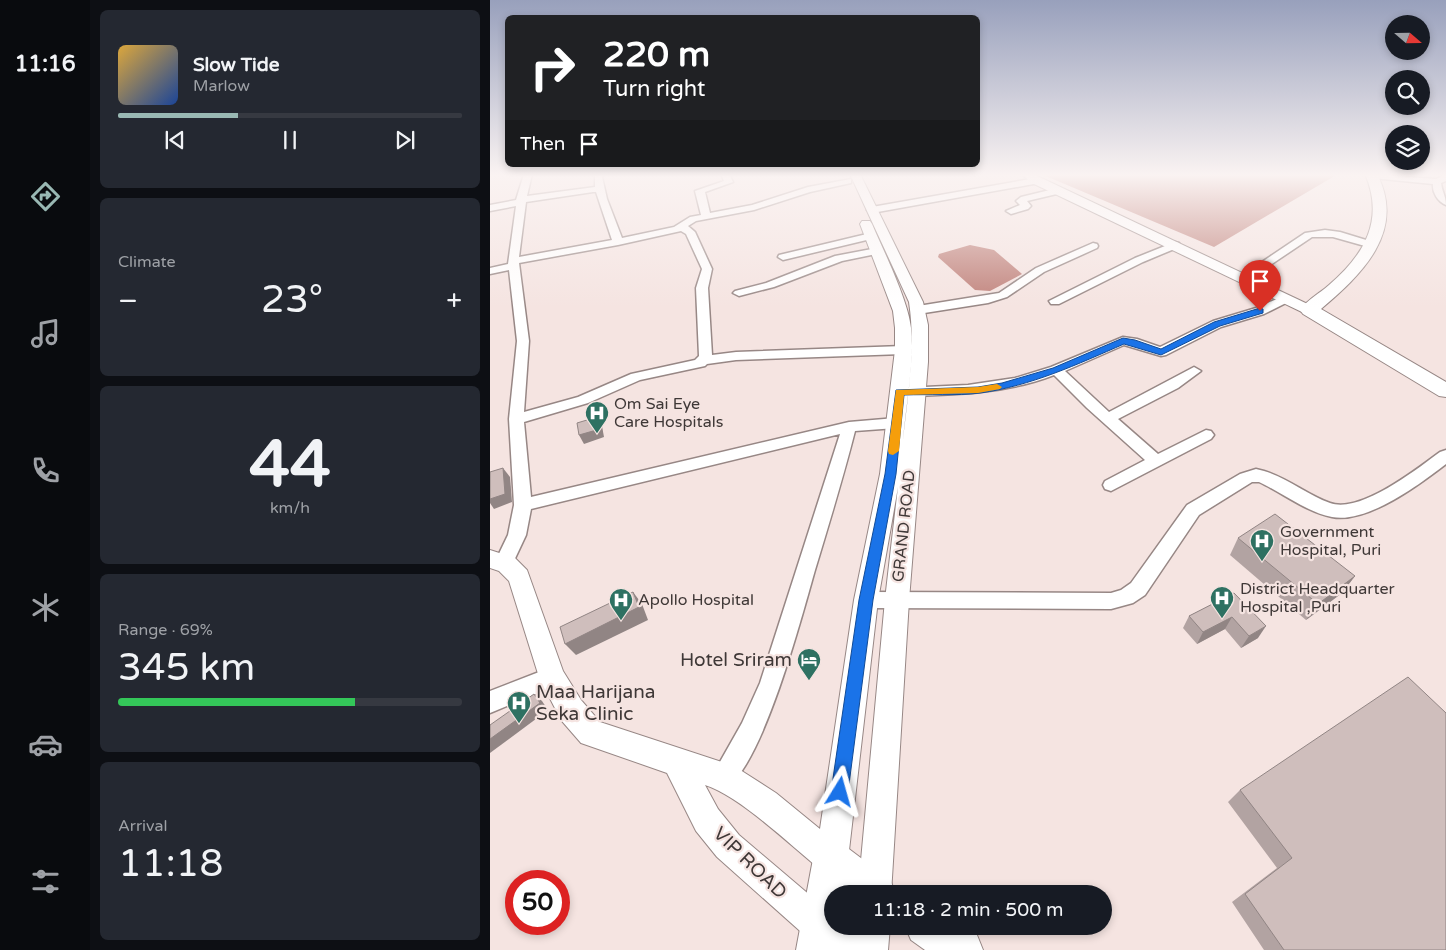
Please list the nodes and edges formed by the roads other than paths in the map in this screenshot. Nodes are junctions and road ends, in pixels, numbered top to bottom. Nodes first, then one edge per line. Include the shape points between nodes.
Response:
1 (519, 218) edge
2 (610, 218) edge
3 (700, 218) edge
4 (865, 218) edge
5 (876, 218) edge
6 (1117, 218) edge
7 (1380, 218) edge
8 (682, 227) junction
9 (618, 242) junction
10 (874, 244) junction
11 (1175, 245) junction
12 (1372, 245) junction
13 (1093, 246) dead end
14 (783, 257) dead end
15 (513, 264) junction
16 (490, 271) edge
17 (1244, 278) junction
18 (739, 293) dead end
19 (1286, 298) junction
20 (1055, 301) dead end
21 (918, 310) junction
22 (1309, 310) junction
23 (902, 350) junction
24 (704, 360) junction
25 (1056, 370) junction
26 (1194, 371) dead end
27 (1446, 391) edge
28 (909, 392) junction
29 (1108, 418) junction
30 (516, 419) junction
31 (896, 422) junction
32 (849, 427) junction
33 (1206, 435) dead end
34 (1446, 456) edge
35 (1155, 460) junction
36 (1110, 485) dead end
37 (523, 504) junction
38 (497, 561) edge
39 (866, 600) junction
40 (897, 600) junction
41 (552, 677) junction
42 (490, 702) edge
43 (677, 762) junction
44 (724, 776) junction
45 (832, 860) junction
46 (864, 885) edge
47 (876, 885) edge
48 (869, 935) edge
49 (940, 935) edge
50 (828, 942) edge
51 (867, 950) edge
52 (962, 950) edge

1 - 15 street
2 - 9 street
3 - 8 street
4 - 10 main road, GRAND ROAD
5 - 21 main road, GRAND ROAD via 910,286
6 - 11 main road
7 - 12 highway
8 - 9 street
8 - 24 street via 690,232 706,270 702,288
9 - 15 street
10 - 14 street
10 - 18 street via 770,285
10 - 23 main road, GRAND ROAD via 900,311
11 - 17 main road
11 - 20 street
12 - 17 street via 1335,234 1309,235
12 - 22 highway via 1347,278
13 - 21 street via 1040,270 1003,295
15 - 16 street
15 - 30 street via 524,341
17 - 19 main road
19 - 22 main road
19 - 25 street via 1260,311 1217,324 1161,352 1123,341
21 - 28 main road, GRAND ROAD via 920,362
22 - 27 highway
23 - 24 street
23 - 28 main road, GRAND ROAD
24 - 30 street via 693,366 636,377 583,400
25 - 28 street via 978,390
25 - 29 street
26 - 29 street
28 - 31 main road, GRAND ROAD
28 - 40 main road, GRAND ROAD
29 - 35 street
30 - 37 street
31 - 32 street
31 - 39 main road, GRAND ROAD via 890,474
32 - 37 street via 766,444
32 - 44 street via 778,663 759,714
33 - 35 street
34 - 40 street via 1406,484 1349,511 1325,509 1264,477 1246,478 1193,510 1138,589 1111,600
35 - 36 street
37 - 38 street via 518,535
38 - 41 main road via 513,569 518,577
39 - 40 street
39 - 45 main road, GRAND ROAD
40 - 47 main road, GRAND ROAD
41 - 42 street
41 - 43 main road via 571,710 592,733
43 - 44 main road
43 - 50 main road, VIP ROAD via 707,820 728,846
44 - 45 main road via 765,804
45 - 46 highway
45 - 50 highway
48 - 51 highway
49 - 52 highway

